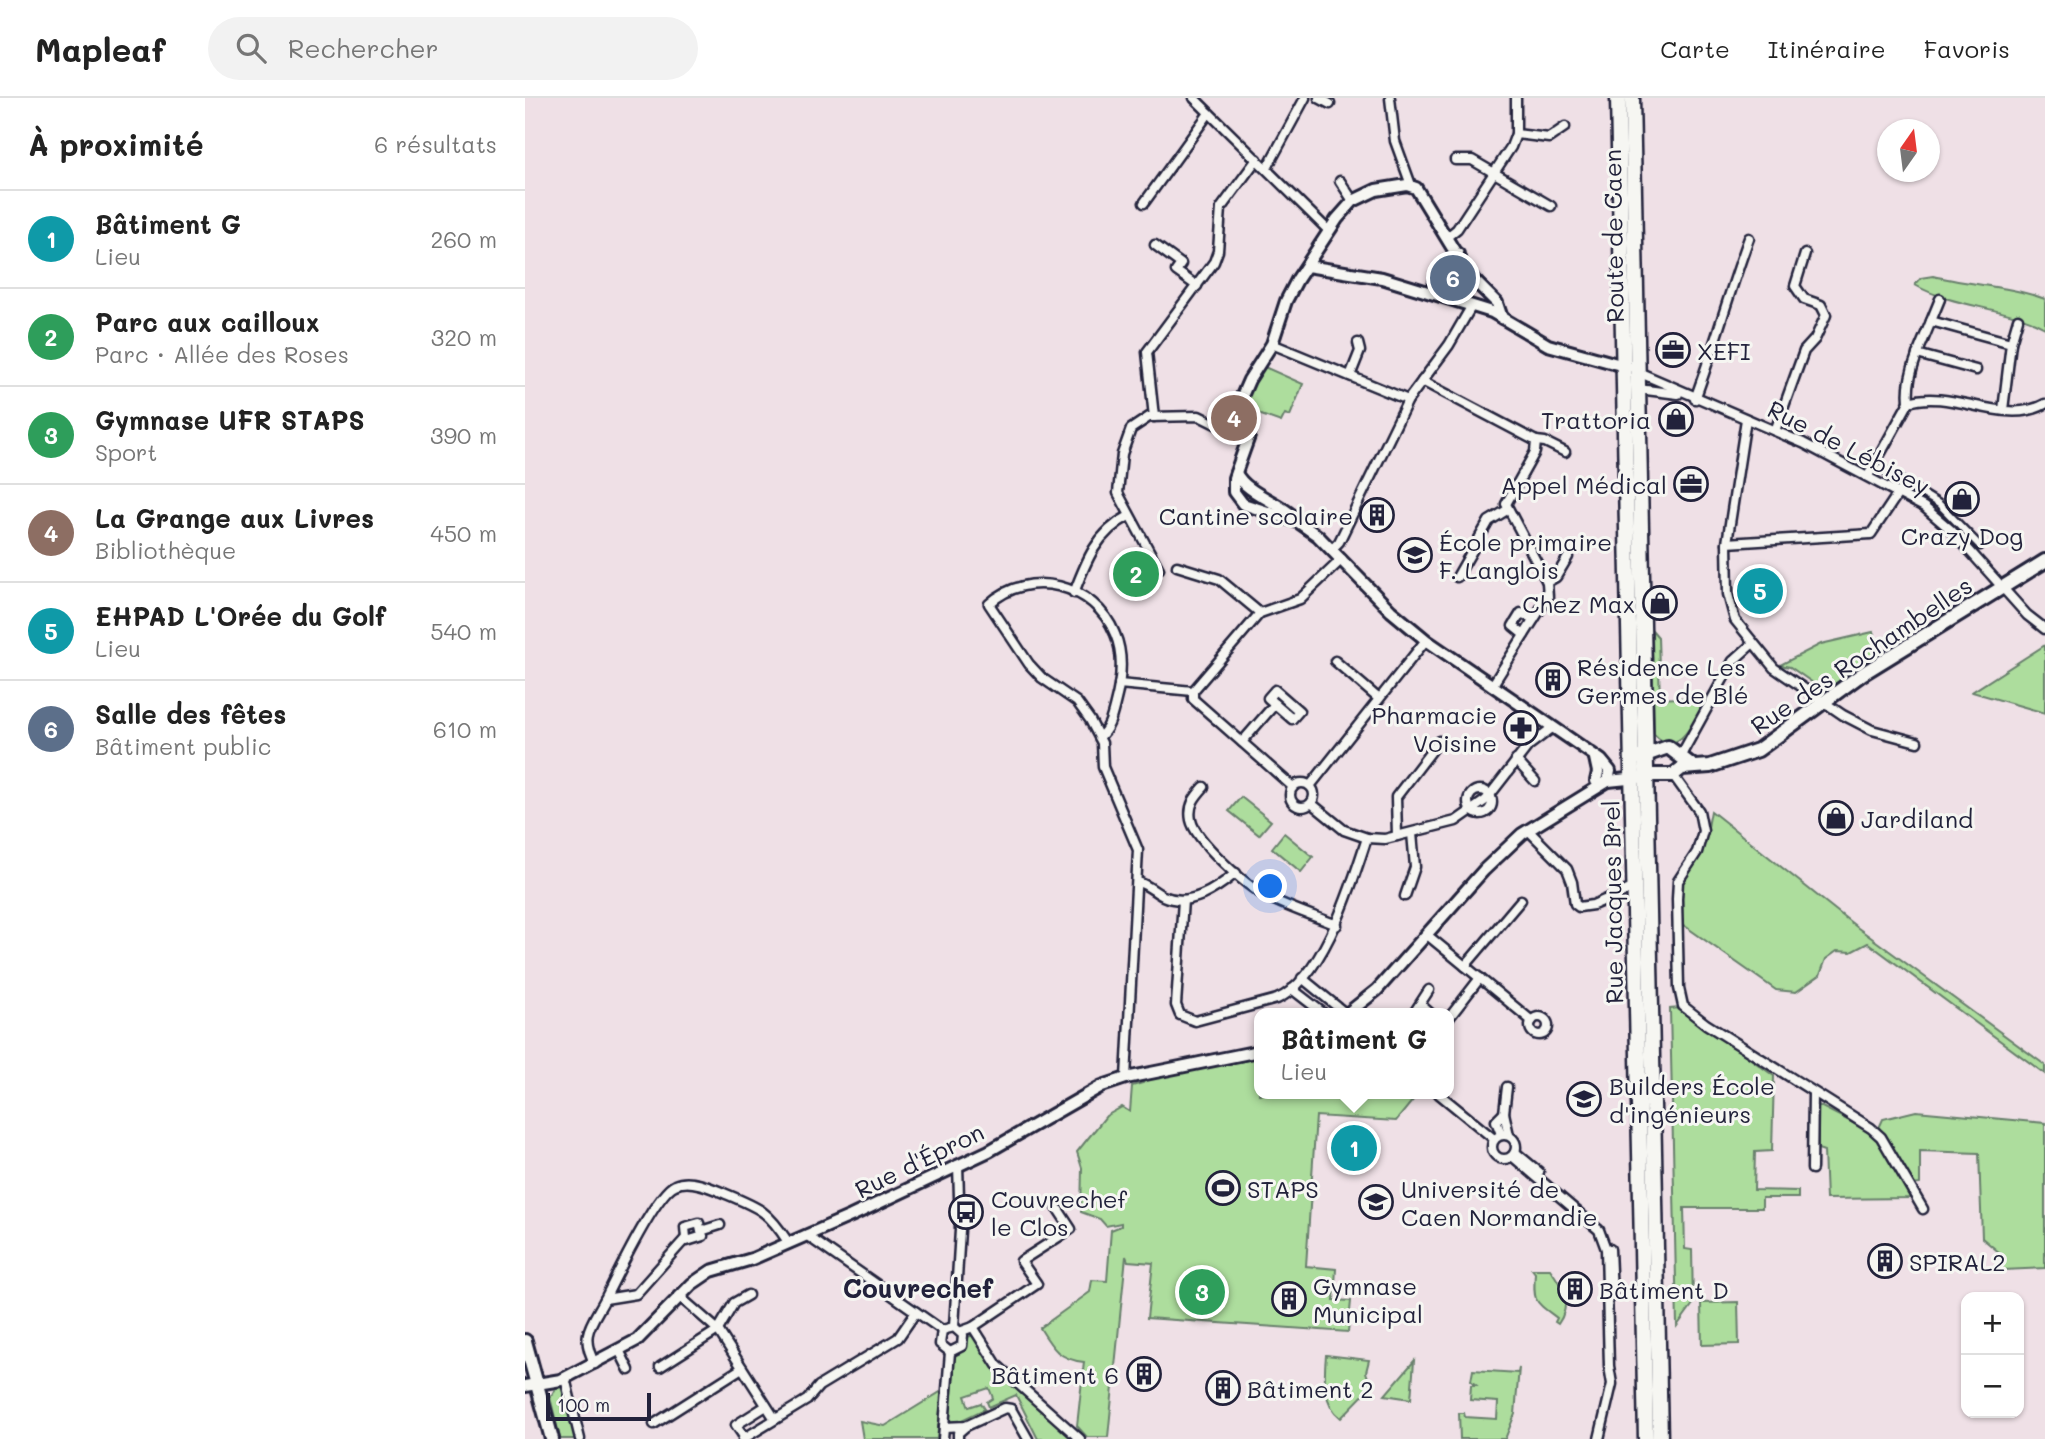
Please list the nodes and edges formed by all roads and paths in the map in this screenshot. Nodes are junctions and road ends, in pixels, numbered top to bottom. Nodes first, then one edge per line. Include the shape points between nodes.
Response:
1 (1194, 98) edge
2 (1305, 98) edge
3 (1319, 98) edge
4 (1390, 98) edge
5 (1515, 98) edge
6 (1618, 98) edge
7 (1632, 98) edge
8 (1330, 104) dead end
9 (1209, 113) junction
10 (1565, 127) dead end
11 (1516, 134) junction
12 (1257, 159) junction
13 (1455, 160) dead end
14 (1267, 168) junction
15 (1495, 173) junction
16 (1341, 181) dead end
17 (1411, 185) junction
18 (1353, 201) junction
19 (1144, 203) dead end
20 (1552, 206) dead end
21 (1329, 231) junction
22 (1447, 237) junction
23 (1749, 238) dead end
24 (1155, 245) dead end
25 (1458, 254) junction
26 (1805, 254) dead end
27 (1307, 266) junction
28 (1196, 286) junction
29 (1431, 293) junction
30 (1940, 299) dead end
31 (1471, 307) junction
32 (1502, 318) junction
33 (2018, 319) dead end
34 (1931, 321) junction
35 (1358, 343) dead end
36 (2011, 343) junction
37 (1272, 344) junction
38 (1917, 354) junction
39 (1621, 364) junction
40 (1976, 370) dead end
41 (1638, 372) junction
42 (1350, 376) junction
43 (1422, 381) junction
44 (1638, 389) junction
45 (1693, 398) junction
46 (1408, 400) junction
47 (1909, 402) junction
48 (2045, 404) edge
49 (2003, 410) junction
50 (1154, 417) junction
51 (1746, 419) junction
52 (1775, 431) junction
53 (1248, 440) junction
54 (1536, 441) junction
55 (1565, 452) dead end
56 (1881, 468) dead end
57 (1237, 473) junction
58 (1868, 476) junction
59 (1243, 484) junction
60 (1234, 492) junction
61 (1899, 492) junction
62 (1507, 510) junction
63 (1129, 516) junction
64 (1298, 522) junction
65 (1727, 543) junction
66 (1980, 545) dead end
67 (1332, 549) junction
68 (1568, 557) dead end
69 (1342, 559) junction
70 (2045, 561) edge
71 (1177, 566) dead end
72 (1159, 569) dead end
73 (1457, 577) dead end
74 (1547, 582) junction
75 (2002, 587) junction
76 (1074, 593) junction
77 (1260, 613) junction
78 (1534, 619) junction
79 (2045, 629) edge
80 (1524, 635) junction
81 (1426, 640) junction
82 (1752, 644) junction
83 (1335, 661) dead end
84 (1119, 684) junction
85 (1492, 686) junction
86 (1193, 691) junction
87 (1379, 699) junction
88 (1823, 702) junction
89 (1275, 704) dead end
90 (1552, 728) junction
91 (1098, 737) junction
92 (1645, 739) junction
93 (1688, 740) junction
94 (1439, 741) dead end
95 (1242, 742) junction
96 (1917, 742) dead end
97 (1665, 748) junction
98 (1595, 758) junction
99 (1516, 761) junction
100 (1636, 766) junction
101 (1677, 767) junction
102 (1535, 781) dead end
103 (1601, 781) junction
104 (1204, 786) dead end
105 (1310, 786) junction
106 (1293, 787) junction
107 (1490, 794) junction
108 (1311, 803) junction
109 (1472, 812) junction
110 (1528, 830) junction
111 (1412, 833) junction
112 (1397, 836) junction
113 (1367, 838) junction
114 (1236, 873) junction
115 (1138, 882) junction
116 (1632, 887) junction
117 (1405, 896) dead end
118 (1183, 900) junction
119 (1521, 900) dead end
120 (1337, 925) junction
121 (1426, 934) junction
122 (1465, 966) junction
123 (1302, 978) junction
124 (1480, 978) junction
125 (1292, 989) junction
126 (1429, 990) dead end
127 (1421, 1005) junction
128 (1317, 1008) edge
129 (1341, 1008) edge
130 (1354, 1008) edge
131 (1418, 1008) edge
132 (1424, 1008) edge
133 (1454, 1010) edge
134 (1532, 1021) dead end
135 (1254, 1052) edge
136 (1126, 1078) junction
137 (1507, 1087) dead end
138 (1813, 1093) junction
139 (1446, 1099) edge
140 (1504, 1113) junction
141 (1502, 1136) junction
142 (1514, 1154) junction
143 (958, 1164) junction
144 (1812, 1169) dead end
145 (1054, 1203) dead end
146 (1923, 1209) dead end
147 (720, 1225) dead end
148 (806, 1235) junction
149 (788, 1242) junction
150 (748, 1296) dead end
151 (680, 1297) junction
152 (605, 1299) junction
153 (916, 1312) junction
154 (973, 1327) junction
155 (958, 1329) junction
156 (718, 1330) junction
157 (942, 1331) junction
158 (525, 1341) edge
159 (619, 1350) junction
160 (950, 1352) junction
161 (595, 1364) junction
162 (660, 1367) dead end
163 (742, 1368) junction
164 (629, 1370) dead end
165 (565, 1378) junction
166 (531, 1385) edge
167 (766, 1406) junction
168 (775, 1419) junction
169 (654, 1423) dead end
170 (966, 1426) junction
171 (944, 1427) junction
172 (1599, 1434) edge
173 (552, 1439) edge
174 (579, 1439) edge
175 (744, 1439) edge
176 (943, 1439) edge
177 (958, 1439) edge
178 (1028, 1439) edge
179 (1080, 1439) edge
180 (1607, 1439) edge
181 (1646, 1439) edge
182 (1660, 1439) edge

1 - 9 street
2 - 14 street
3 - 8 street
4 - 17 street via 1395,141
5 - 11 street
6 - 39 main road, Route de Caen
7 - 41 main road, Route de Caen
9 - 12 street
9 - 19 street
10 - 11 street via 1549,138
11 - 15 street
12 - 14 street
12 - 28 street via 1221,208 1218,251
13 - 15 street via 1472,160
14 - 21 street
15 - 20 street
15 - 22 street
16 - 18 street
17 - 18 street via 1376,190
17 - 22 street
18 - 21 street
21 - 27 street
22 - 25 street
23 - 45 street
24 - 28 street via 1181,264 1176,271
25 - 29 street via 1439,272
25 - 32 street via 1469,275 1497,303
26 - 52 street via 1795,286 1804,299 1821,305 1826,315 1804,352
27 - 29 street, Rue de Lébisey via 1382,278
27 - 37 street via 1286,301
28 - 50 street via 1147,352
29 - 31 street, Rue de Lébisey
30 - 34 street
31 - 32 street, Rue de Lébisey
31 - 43 street
32 - 39 street, Rue de Lébisey via 1548,345
33 - 36 street
34 - 36 street
34 - 38 street
35 - 42 street via 1360,351
36 - 49 street
37 - 42 street
37 - 53 street via 1241,400
38 - 40 street
38 - 47 street via 1907,388
39 - 41 street, Rue de Lébisey
39 - 44 street
39 - 100 main road, Rue Jacques Brel
41 - 44 main road, Rue Jacques Brel
41 - 45 street, Rue de Lébisey
42 - 46 street
43 - 46 street
43 - 54 street
44 - 45 street, Rue de Lébisey
44 - 92 main road, Rue Jacques Brel
45 - 51 street, Rue de Lébisey
46 - 67 street
47 - 49 street via 1930,400
47 - 58 street
48 - 49 street via 2033,410
50 - 53 street via 1199,416
50 - 63 street via 1127,438 1118,489
51 - 52 street, Rue de Lébisey
51 - 65 street
52 - 58 street, Rue de Lébisey
53 - 57 street
54 - 55 street
54 - 62 street via 1535,452 1507,497
56 - 66 street via 1939,504
57 - 59 street
57 - 60 street
58 - 61 street, Rue de Lébisey
59 - 60 street
59 - 64 street via 1278,503
60 - 64 street via 1244,504
61 - 65 street via 1871,534
61 - 75 street, Rue de Lébisey via 1951,530
62 - 73 street via 1489,520
62 - 74 street
63 - 72 street
63 - 76 street via 1115,523 1092,549
64 - 67 street
65 - 82 street via 1730,608
67 - 69 street
68 - 74 street via 1556,577
69 - 77 street via 1300,599
69 - 81 street
70 - 75 main road, Rue des Rochambelles
71 - 77 street via 1219,579
74 - 78 street via 1548,597
75 - 79 street, Rue de Lébisey
75 - 88 main road, Rue des Rochambelles
76 - 84 street via 1101,610 1115,633 1121,658
76 - 91 street via 1046,583 1024,583 1007,589 989,604 1029,664 1041,678 1077,702
77 - 86 street
78 - 80 street
78 - 80 street via 1521,613 1513,626
80 - 85 street
81 - 85 street
81 - 87 street
82 - 88 street via 1780,673
82 - 93 street via 1733,661
83 - 87 street
84 - 86 street
84 - 91 street via 1111,720
85 - 90 street
86 - 95 street via 1193,699
87 - 105 street
88 - 96 street via 1867,728
88 - 101 main road, Rue des Rochambelles via 1758,750 1710,766
89 - 95 street
90 - 98 street
90 - 99 street
91 - 115 street via 1103,767 1139,850
92 - 97 main road, Rue des Rochambelles
92 - 100 main road, Rue Jacques Brel
93 - 97 street
93 - 101 street
94 - 112 street via 1395,797
95 - 106 street
97 - 100 main road
97 - 101 main road, Rue des Rochambelles
98 - 103 street
98 - 103 street
99 - 102 street
99 - 107 street
100 - 101 main road
100 - 103 street
100 - 103 street
100 - 116 main road, Rue Jacques Brel
100 - 182 main road, Rue Jacques Brel
101 - 138 street via 1699,811 1703,831 1697,852 1678,881 1683,1006
103 - 110 street
104 - 114 street via 1191,805 1192,824
105 - 106 street via 1301,783
105 - 108 street via 1314,794
106 - 108 street via 1293,804 1301,808
107 - 109 street via 1490,810 1484,815
107 - 109 street via 1472,793 1468,804
108 - 113 street via 1344,830
109 - 111 street
110 - 116 street via 1567,869 1579,907
110 - 121 street via 1501,852
111 - 112 street
111 - 117 street via 1415,867
112 - 113 street
113 - 120 street
114 - 118 street via 1202,895
114 - 120 street via 1267,897
115 - 118 street
115 - 136 street
116 - 181 main road, Rue Jacques Brel
118 - 125 street via 1176,1005 1184,1018 1195,1021 1228,1013 1277,999
119 - 122 street
120 - 123 street
121 - 122 street
121 - 130 street via 1377,990
122 - 124 street
123 - 125 street
123 - 129 street
124 - 133 street
124 - 134 street
125 - 128 street
126 - 127 street
127 - 131 street
127 - 132 street
135 - 136 street, Rue d'Épron
136 - 143 street, Rue d'Épron via 1101,1086
137 - 140 street
138 - 144 street
138 - 146 street via 1881,1137
139 - 141 street
140 - 141 street
140 - 141 street via 1496,1121
141 - 142 street via 1515,1141
141 - 142 street via 1492,1149 1495,1156 1505,1159
142 - 172 street via 1599,1230 1606,1249 1611,1369
143 - 148 street, Rue d'Épron
143 - 155 street
145 - 154 street via 1071,1229 1021,1261 1037,1284
147 - 152 street via 701,1231 703,1236 686,1238 636,1294
148 - 149 street, Rue d'Épron
148 - 153 street
149 - 151 street, Rue d'Épron via 711,1271
149 - 152 street via 774,1219 762,1210 699,1185 675,1184 653,1209
150 - 156 street via 734,1303
151 - 156 street
151 - 159 street, Rue d'Épron via 648,1332
152 - 161 street via 586,1335
153 - 157 street
153 - 168 street via 898,1338
154 - 155 street
154 - 179 street via 997,1365
155 - 157 street
155 - 160 street via 962,1346
156 - 162 street
156 - 163 street
157 - 160 street via 940,1344
158 - 166 main road
159 - 161 street, Rue d'Épron
159 - 164 street
160 - 171 street
161 - 165 street, Rue d'Épron
163 - 167 street
163 - 169 street
165 - 166 street, Rue d'Épron
165 - 174 street
166 - 173 main road
167 - 168 street
167 - 175 street via 736,1425
168 - 175 street
170 - 171 street
170 - 177 street
170 - 178 street via 1011,1409
171 - 176 street
172 - 180 street

